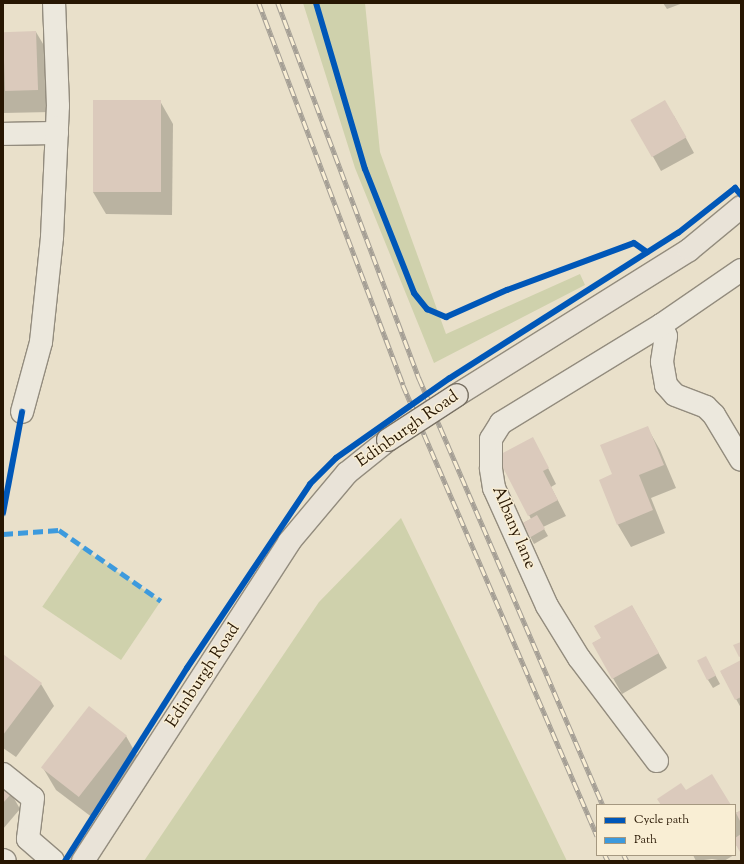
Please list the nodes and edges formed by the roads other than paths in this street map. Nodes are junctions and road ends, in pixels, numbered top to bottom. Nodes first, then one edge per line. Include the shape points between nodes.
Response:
1 (54, 3) edge
2 (57, 133) junction
3 (3, 134) edge
4 (741, 207) edge
5 (741, 270) edge
6 (661, 325) junction
7 (22, 412) dead end
8 (741, 460) edge
9 (657, 761) dead end
10 (3, 774) edge
11 (53, 861) edge
12 (83, 861) edge

1 - 2 street
2 - 3 street
2 - 7 street via 52,237 41,342
4 - 12 main road, Edinburgh Road, bridge via 689,250 457,395 388,440 347,473 289,542
5 - 6 street, Albany lane
6 - 8 street via 666,336 662,362 666,385 676,395 706,407 714,415
6 - 9 street, Albany lane via 501,423 491,439 490,468 494,488 548,606 579,658
10 - 11 street via 33,798 28,839

